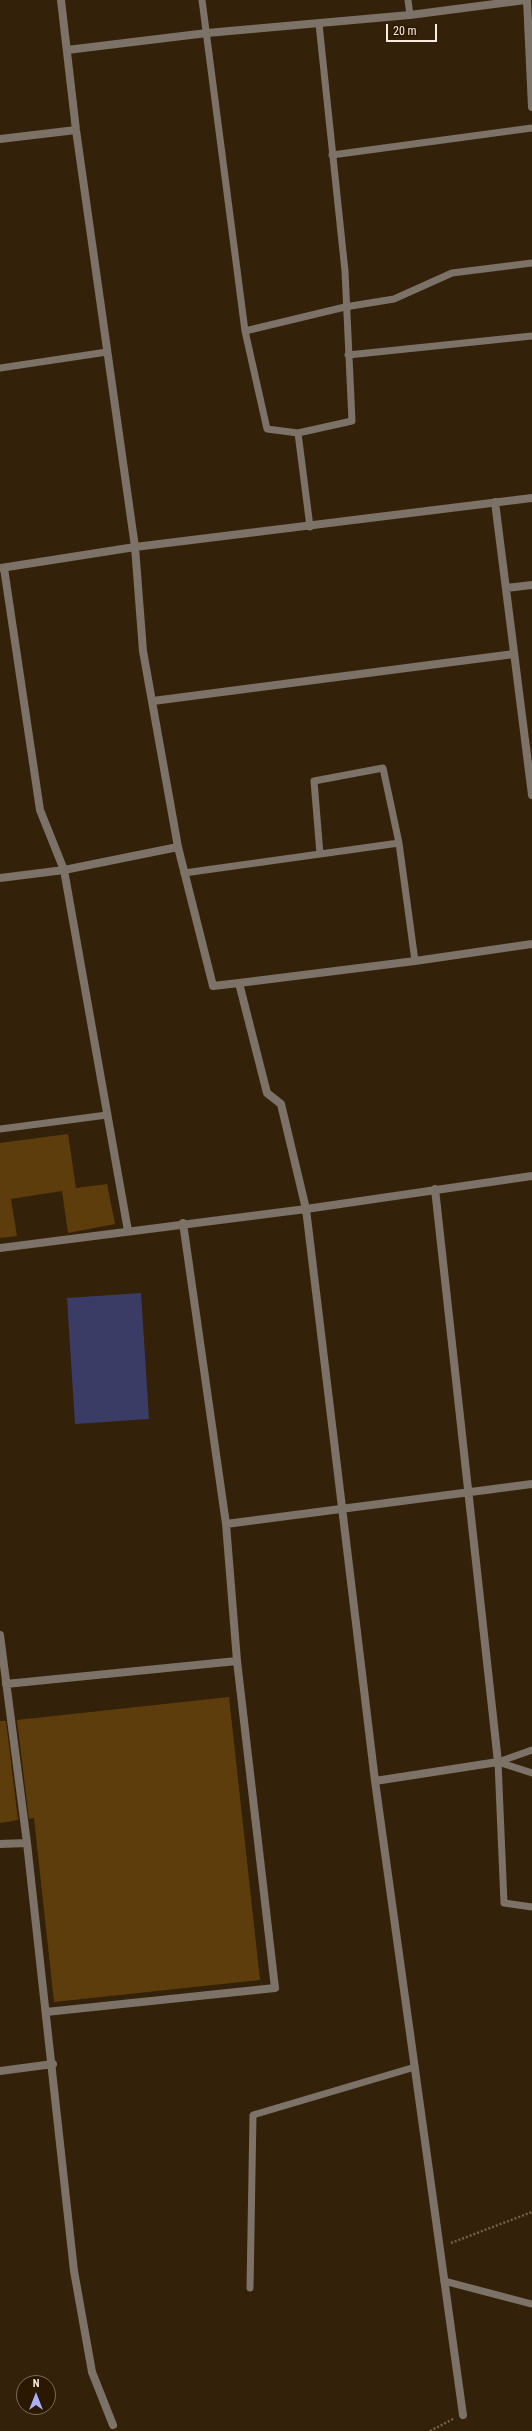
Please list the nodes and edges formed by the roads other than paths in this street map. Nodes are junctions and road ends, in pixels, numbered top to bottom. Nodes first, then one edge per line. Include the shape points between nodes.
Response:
1 (61, 0) edge
2 (202, 0) edge
3 (408, 0) edge
4 (526, 0) edge
5 (410, 15) junction
6 (319, 24) junction
7 (207, 33) junction
8 (67, 50) junction
9 (532, 107) edge
10 (532, 128) edge
11 (76, 130) junction
12 (0, 139) edge
13 (332, 155) junction
14 (532, 263) edge
15 (345, 308) junction
16 (246, 331) junction
17 (532, 336) edge
18 (107, 352) junction
19 (348, 354) junction
20 (0, 368) edge
21 (298, 433) junction
22 (532, 498) edge
23 (495, 502) junction
24 (310, 527) junction
25 (135, 547) junction
26 (2, 568) edge
27 (532, 585) edge
28 (506, 588) junction
29 (514, 654) junction
30 (153, 701) junction
31 (532, 796) edge
32 (399, 843) junction
33 (178, 847) junction
34 (320, 854) junction
35 (64, 870) junction
36 (184, 874) junction
37 (0, 878) edge
38 (532, 944) edge
39 (415, 961) junction
40 (239, 983) junction
41 (107, 1115) junction
42 (0, 1129) edge
43 (532, 1176) edge
44 (435, 1189) junction
45 (306, 1209) junction
46 (183, 1223) junction
47 (128, 1231) junction
48 (0, 1248) edge
49 (532, 1484) edge
50 (468, 1491) junction
51 (342, 1510) junction
52 (226, 1524) junction
53 (0, 1635) edge
54 (237, 1661) junction
55 (6, 1684) junction
56 (532, 1750) edge
57 (498, 1762) junction
58 (532, 1773) edge
59 (375, 1781) junction
60 (27, 1843) junction
61 (0, 1844) edge
62 (532, 1907) edge
63 (46, 2012) junction
64 (53, 2064) junction
65 (415, 2067) junction
66 (0, 2071) edge
67 (444, 2281) junction
68 (250, 2288) dead end
69 (532, 2304) edge
70 (463, 2415) road end
71 (113, 2424) dead end

1 - 8 street
2 - 7 lane
3 - 5 lane
4 - 5 street
4 - 9 street
5 - 6 street
6 - 7 street
6 - 13 lane
7 - 8 street
7 - 16 lane
8 - 11 street
10 - 13 lane
11 - 12 street
11 - 18 street
13 - 15 lane via 345,271
14 - 15 lane via 452,273 394,299
15 - 16 lane
15 - 19 lane
16 - 21 lane via 267,429
17 - 19 lane
18 - 20 lane
18 - 25 street
19 - 21 lane via 352,421
21 - 24 lane
22 - 23 street
23 - 24 street
23 - 28 street
24 - 25 street
25 - 26 street
25 - 30 street via 143,651
26 - 35 street via 40,810
27 - 28 street
28 - 29 street
29 - 30 street
29 - 31 street
30 - 33 street
32 - 34 lane
32 - 34 lane via 383,768 314,781
32 - 39 lane
33 - 35 street
33 - 36 street
34 - 36 lane
35 - 37 street
35 - 41 street
36 - 40 street via 214,986
38 - 39 street
39 - 40 street
40 - 45 street via 267,1093 281,1104
41 - 42 lane
41 - 47 street
43 - 44 street
44 - 45 street
44 - 50 street
45 - 46 street
45 - 51 street
46 - 47 street
46 - 52 street
47 - 48 street
49 - 50 street
50 - 51 street
50 - 57 street
51 - 52 street
51 - 59 street
52 - 54 street
53 - 55 street
54 - 55 street
54 - 63 street via 275,1988
55 - 60 street
56 - 57 lane
57 - 58 lane
57 - 59 street
57 - 62 lane via 504,1903
59 - 65 street
60 - 61 street
60 - 63 street
63 - 64 street
64 - 66 street
64 - 71 street via 74,2271 92,2372
65 - 67 street
65 - 68 lane via 253,2115
67 - 69 lane
67 - 70 street

